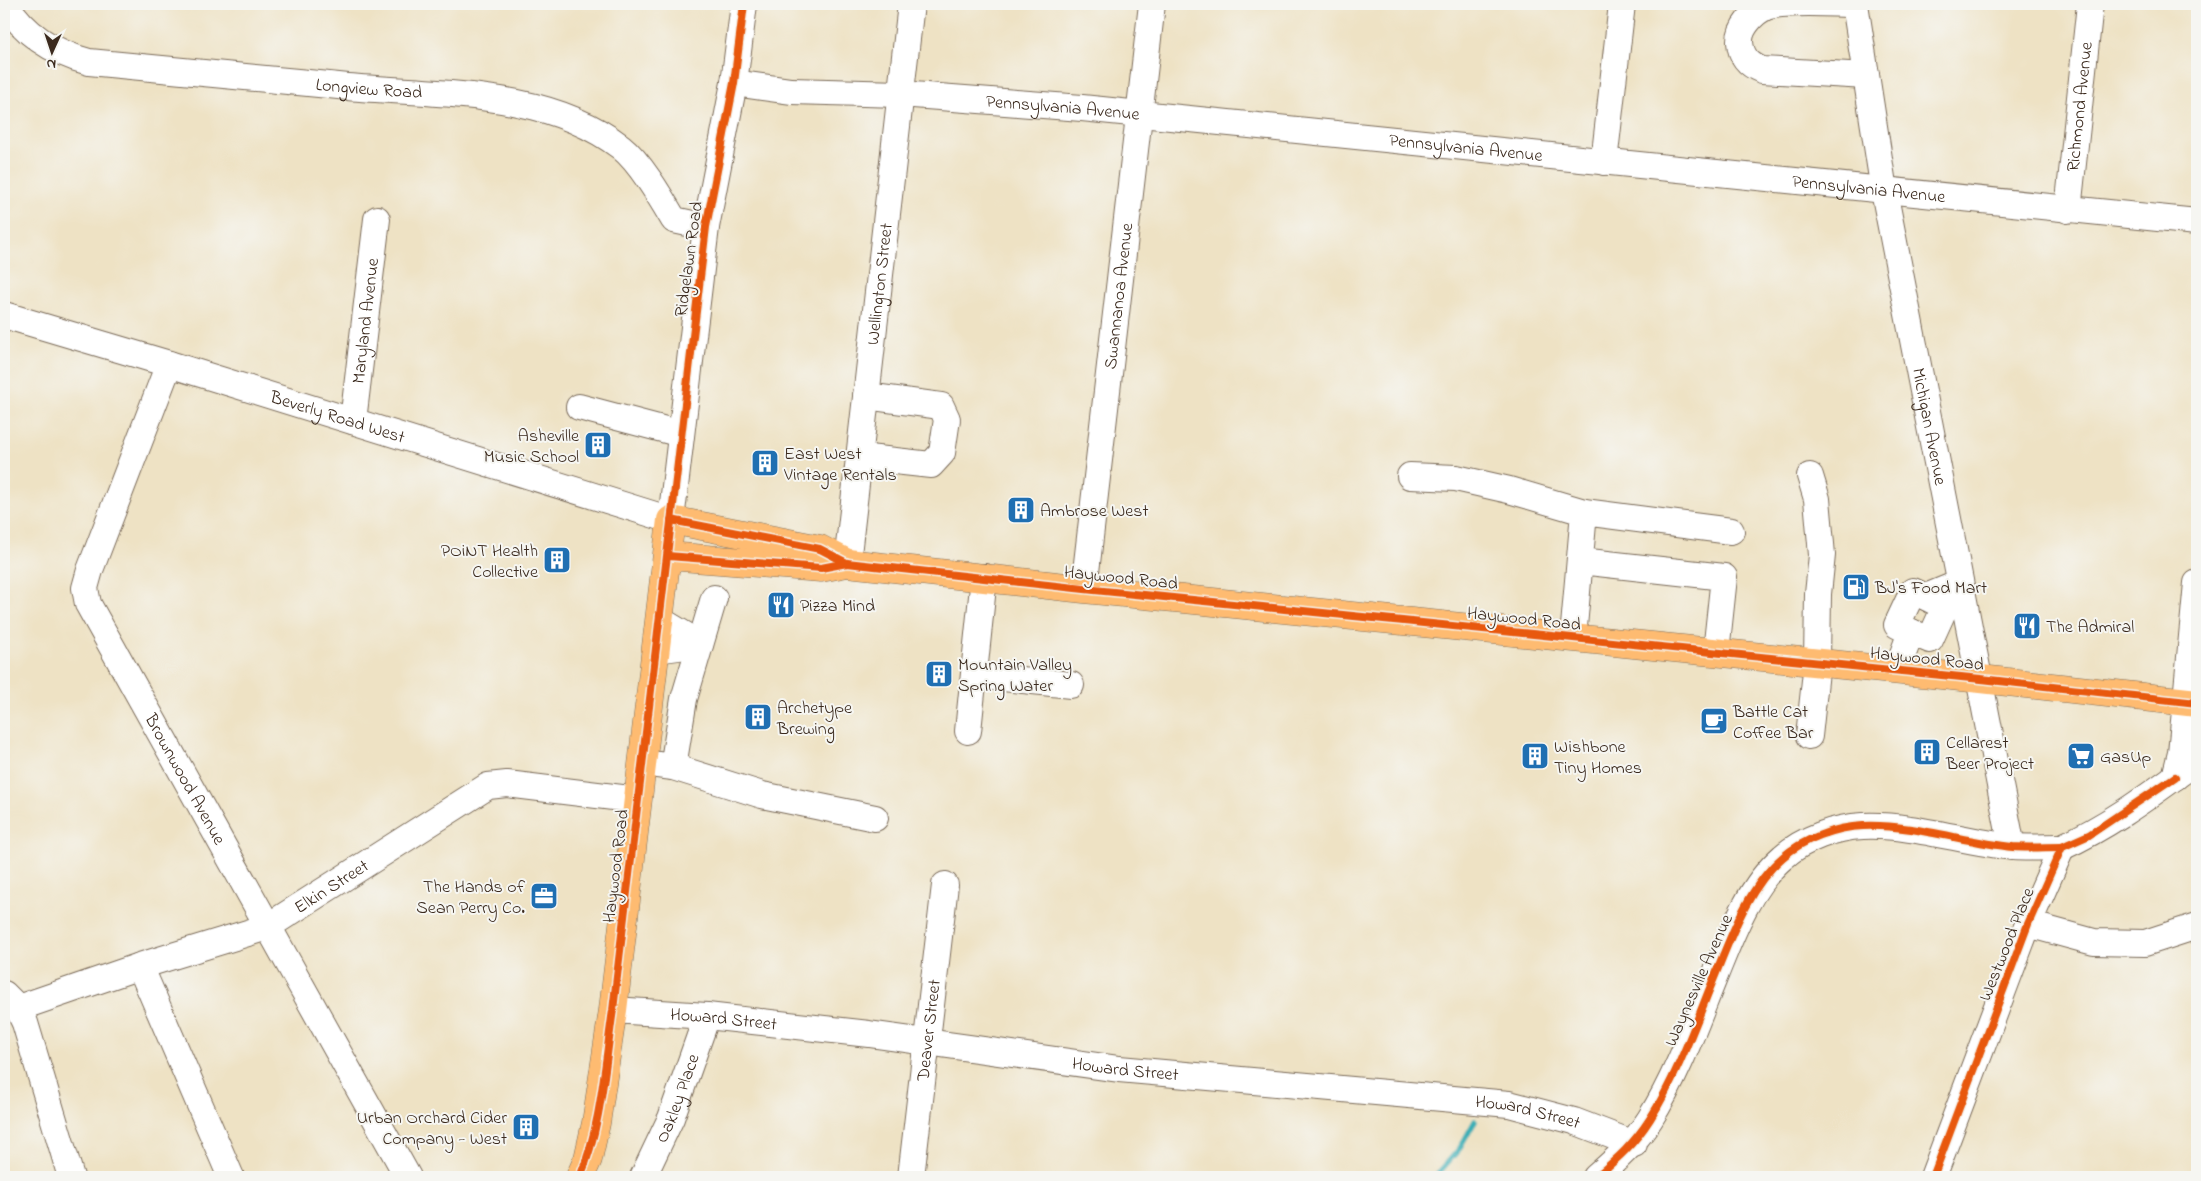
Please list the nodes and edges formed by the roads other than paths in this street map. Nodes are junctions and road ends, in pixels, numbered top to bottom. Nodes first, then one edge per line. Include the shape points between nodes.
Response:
1 (6, 4) edge
2 (744, 4) edge
3 (911, 4) edge
4 (1152, 4) edge
5 (1622, 4) edge
6 (1855, 4) edge
7 (2090, 4) edge
8 (1866, 76) junction
9 (734, 83) junction
10 (900, 94) junction
11 (1140, 115) junction
12 (1604, 162) junction
13 (1884, 191) junction
14 (2068, 210) junction
15 (377, 220) dead end
16 (2197, 222) edge
17 (706, 227) junction
18 (4, 316) edge
19 (169, 364) junction
20 (866, 396) junction
21 (579, 407) dead end
22 (353, 421) junction
23 (681, 434) junction
24 (859, 457) junction
25 (1410, 476) dead end
26 (1810, 476) dead end
27 (1584, 512) junction
28 (671, 520) junction
29 (1731, 531) dead end
30 (668, 556) junction
31 (1580, 561) junction
32 (847, 562) junction
33 (984, 577) junction
34 (1960, 583) junction
35 (2197, 583) edge
36 (1084, 589) junction
37 (714, 598) dead end
38 (660, 620) junction
39 (1573, 638) junction
40 (700, 644) junction
41 (656, 650) junction
42 (1716, 652) junction
43 (1817, 662) junction
44 (1897, 670) junction
45 (974, 675) junction
46 (1981, 679) junction
47 (1071, 685) dead end
48 (2191, 703) edge
49 (968, 732) dead end
50 (1809, 736) dead end
51 (2197, 762) edge
52 (642, 763) junction
53 (673, 768) junction
54 (2175, 777) junction
55 (638, 800) junction
56 (875, 818) dead end
57 (2012, 847) junction
58 (2062, 847) junction
59 (945, 885) dead end
60 (2028, 924) junction
61 (2197, 926) edge
62 (267, 927) junction
63 (140, 966) junction
64 (11, 1001) edge
65 (613, 1010) junction
66 (707, 1016) junction
67 (927, 1042) junction
68 (1634, 1144) junction
69 (71, 1177) edge
70 (231, 1177) edge
71 (408, 1177) edge
72 (580, 1177) edge
73 (643, 1177) edge
74 (911, 1177) edge
75 (1596, 1177) edge
76 (1933, 1177) edge

1 - 17 street, Longview Road via 34,36 58,51 89,62 507,99 551,110 621,147 645,175 674,220
2 - 9 street, Ridgelawn Road
3 - 10 street, Wellington Street
4 - 11 street, Swannanoa Avenue
5 - 12 street
6 - 8 street, Michigan Avenue
6 - 8 street via 1766,7 1754,14 1743,27 1740,41 1743,56 1750,65 1762,70
7 - 14 street, Richmond Avenue
8 - 13 street, Michigan Avenue
9 - 10 street, Pennsylvania Avenue via 791,91
9 - 17 street, Ridgelawn Road
10 - 11 street, Pennsylvania Avenue
10 - 20 street, Wellington Street
11 - 12 street, Pennsylvania Avenue
11 - 36 street, Swannanoa Avenue
12 - 13 street, Pennsylvania Avenue
13 - 14 street, Pennsylvania Avenue
13 - 34 street, Michigan Avenue
14 - 16 street, Pennsylvania Avenue
15 - 22 street, Maryland Avenue
17 - 23 street, Ridgelawn Road
18 - 19 street, Beverly Road West
19 - 22 street, Beverly Road West
19 - 62 street, Brownwood Avenue via 85,588 88,604
20 - 24 street, Wellington Street
20 - 24 street via 941,406 947,418 942,453 931,465
21 - 23 street
22 - 28 street, Beverly Road West
23 - 28 street, Ridgelawn Road
24 - 32 street, Wellington Street
25 - 27 street via 1456,478
26 - 43 street via 1817,499 1822,555
27 - 29 street
27 - 31 street
28 - 30 main road, Haywood Road
28 - 32 main road, Haywood Road via 820,549
30 - 32 main road, Haywood Road via 821,568
30 - 38 main road, Haywood Road
31 - 39 street
31 - 42 street via 1724,577
32 - 33 main road, Haywood Road
33 - 36 main road, Haywood Road
33 - 45 street
34 - 44 street via 1926,597 1913,591 1897,625 1911,632
34 - 46 street, Michigan Avenue
35 - 48 street
36 - 39 main road, Haywood Road
37 - 40 street
38 - 40 street
38 - 41 main road, Haywood Road
39 - 42 main road, Haywood Road
40 - 41 street
40 - 53 street via 684,699
41 - 52 main road, Haywood Road
42 - 43 main road, Haywood Road
43 - 44 main road, Haywood Road
43 - 50 street
44 - 46 main road, Haywood Road
45 - 47 street
45 - 49 street
46 - 48 main road, Haywood Road
46 - 57 street, Michigan Avenue
48 - 54 street
51 - 54 street
52 - 53 street
52 - 55 main road, Haywood Road
53 - 56 street via 762,795
54 - 58 street via 2089,835
55 - 62 street, Elkin Street via 507,784 488,786
55 - 65 main road, Haywood Road
57 - 58 street, Waynesville Avenue
57 - 68 street, Waynesville Avenue via 1904,828 1862,826 1836,830 1811,839 1783,856 1759,884 1733,931 1665,1091
58 - 60 street, Westwood Place
59 - 67 street, Deaver Street
60 - 61 street via 2094,942 2145,943
60 - 76 street, Westwood Place
62 - 63 street, Elkin Street
62 - 71 street, Brownwood Avenue
63 - 64 street, Elkin Street
63 - 70 street
64 - 69 street via 25,1023
65 - 66 street, Howard Street
65 - 72 main road, Haywood Road via 596,1123 588,1160
66 - 67 street, Howard Street
66 - 73 street, Oakley Place via 671,1118
67 - 68 street, Howard Street via 1119,1069 1509,1104 1574,1121
67 - 74 street, Deaver Street
68 - 75 street, Waynesville Avenue

